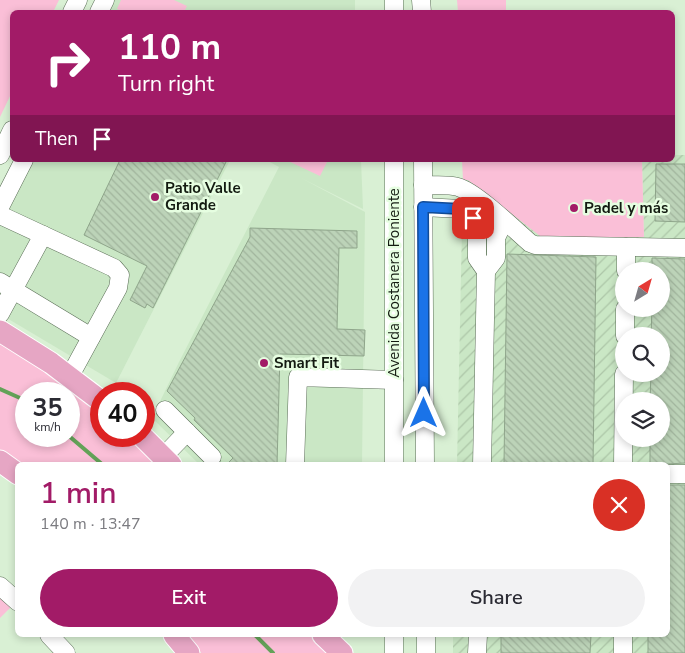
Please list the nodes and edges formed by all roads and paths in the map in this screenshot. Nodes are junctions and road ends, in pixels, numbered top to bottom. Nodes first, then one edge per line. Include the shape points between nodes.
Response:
1 (10, 134) edge
2 (0, 155) edge
3 (23, 162) edge
4 (394, 162) edge
5 (423, 162) edge
6 (423, 185) junction
7 (0, 207) edge
8 (423, 207) junction
9 (0, 215) edge
10 (504, 221) junction
11 (43, 235) junction
12 (626, 247) junction
13 (685, 248) edge
14 (626, 262) edge
15 (486, 271) junction
16 (7, 286) edge
17 (0, 314) edge
18 (0, 331) edge
19 (91, 337) junction
20 (70, 376) junction
21 (394, 380) junction
22 (624, 382) edge
23 (90, 392) edge
24 (164, 410) dead end
25 (187, 432) junction
26 (153, 447) edge
27 (212, 457) dead end
28 (0, 461) edge
29 (167, 461) edge
30 (295, 462) edge
31 (394, 462) edge
32 (425, 462) edge
33 (482, 462) edge
34 (623, 462) edge
35 (15, 472) edge
36 (670, 474) edge
37 (685, 474) edge
38 (0, 586) edge
39 (15, 599) edge
40 (51, 637) edge
41 (176, 637) edge
42 (394, 637) edge
43 (426, 637) edge
44 (478, 637) edge
45 (622, 637) edge
46 (64, 652) edge
47 (189, 653) edge
48 (394, 653) edge
49 (426, 653) edge
50 (477, 653) edge
51 (622, 653) edge

1 - 2 street
3 - 7 street
4 - 21 street, Avenida Costanera Poniente
5 - 6 street, Avenida Costanera Poniente
6 - 8 street, Avenida Costanera Poniente
6 - 10 street via 459,187
8 - 15 street via 461,209 473,218 477,229 477,258
8 - 32 street, Avenida Costanera Poniente
9 - 11 street
10 - 12 street via 535,245
10 - 15 street via 496,238 496,258
11 - 16 street
11 - 19 street via 114,268 120,275 118,288
12 - 13 street
12 - 14 street
15 - 33 street
16 - 17 street
16 - 19 street
18 - 20 main road
19 - 20 street
20 - 23 main road
21 - 30 street via 298,377
21 - 31 street, Avenida Costanera Poniente
22 - 34 street
24 - 25 street
25 - 27 street
25 - 29 street
26 - 29 main road
28 - 35 main road
36 - 37 street
38 - 39 street
40 - 46 street
41 - 47 main road
42 - 48 street
43 - 49 street
44 - 50 street
45 - 51 street

